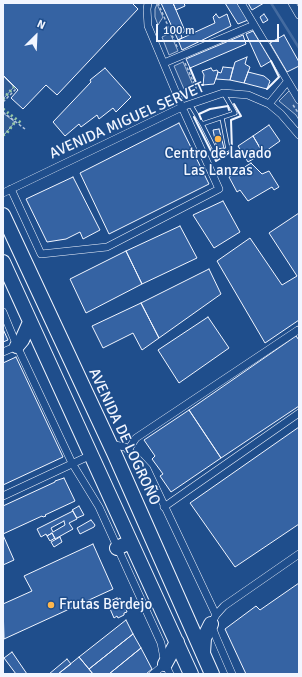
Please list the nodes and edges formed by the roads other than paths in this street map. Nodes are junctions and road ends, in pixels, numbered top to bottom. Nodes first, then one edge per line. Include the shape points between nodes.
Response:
1 (148, 3) edge
2 (241, 3) edge
3 (292, 3) edge
4 (299, 15) edge
5 (254, 25) junction
6 (164, 64) junction
7 (287, 82) junction
8 (223, 93) junction
9 (299, 100) edge
10 (190, 104) junction
11 (269, 104) junction
12 (182, 107) junction
13 (222, 118) junction
14 (202, 124) junction
15 (299, 135) edge
16 (11, 190) junction
17 (3, 193) edge
18 (3, 215) edge
19 (3, 262) edge
20 (3, 312) edge
21 (30, 322) junction
22 (299, 331) edge
23 (17, 346) junction
24 (43, 351) junction
25 (3, 352) edge
26 (299, 414) edge
27 (110, 444) junction
28 (128, 450) junction
29 (91, 456) junction
30 (72, 463) junction
31 (3, 496) edge
32 (164, 507) junction
33 (130, 542) junction
34 (117, 548) junction
35 (299, 554) edge
36 (214, 620) junction
37 (177, 642) junction
38 (203, 653) junction
39 (184, 658) junction
40 (168, 669) edge
41 (153, 674) edge
42 (191, 674) edge
43 (212, 674) edge
44 (232, 674) edge

1 - 6 street via 148,26
2 - 5 street
3 - 4 street
5 - 6 street
5 - 7 street
6 - 12 street
7 - 9 street
7 - 11 street
8 - 10 street, AVENIDA MIGUEL SERVET
8 - 11 street, AVENIDA MIGUEL SERVET via 248,95
8 - 13 lane via 235,113
10 - 12 street, AVENIDA MIGUEL SERVET
10 - 14 lane
11 - 15 street, AVENIDA MIGUEL SERVET via 282,114
12 - 16 street, AVENIDA MIGUEL SERVET
12 - 16 street via 219,189 107,247 41,254
13 - 14 lane
13 - 14 lane via 228,149 217,154
16 - 17 street, AVENIDA MIGUEL SERVET
18 - 27 highway, AVENIDA DE LOGROÑO
19 - 21 highway
20 - 23 street
21 - 23 highway
21 - 24 highway
22 - 28 street via 136,438
23 - 24 highway
23 - 25 street
23 - 30 street
24 - 29 highway
26 - 32 street
27 - 28 street
27 - 38 highway, AVENIDA DE LOGROÑO
28 - 32 street via 147,469
29 - 30 street
29 - 33 highway
30 - 31 street
30 - 34 street via 99,507
32 - 36 street
33 - 34 highway
33 - 37 highway
34 - 40 street via 161,643
35 - 36 street via 228,604
36 - 38 highway via 204,638
36 - 44 street via 216,637
37 - 39 highway
37 - 40 highway
38 - 43 highway, AVENIDA DE LOGROÑO
39 - 40 highway
39 - 42 highway
40 - 41 street

